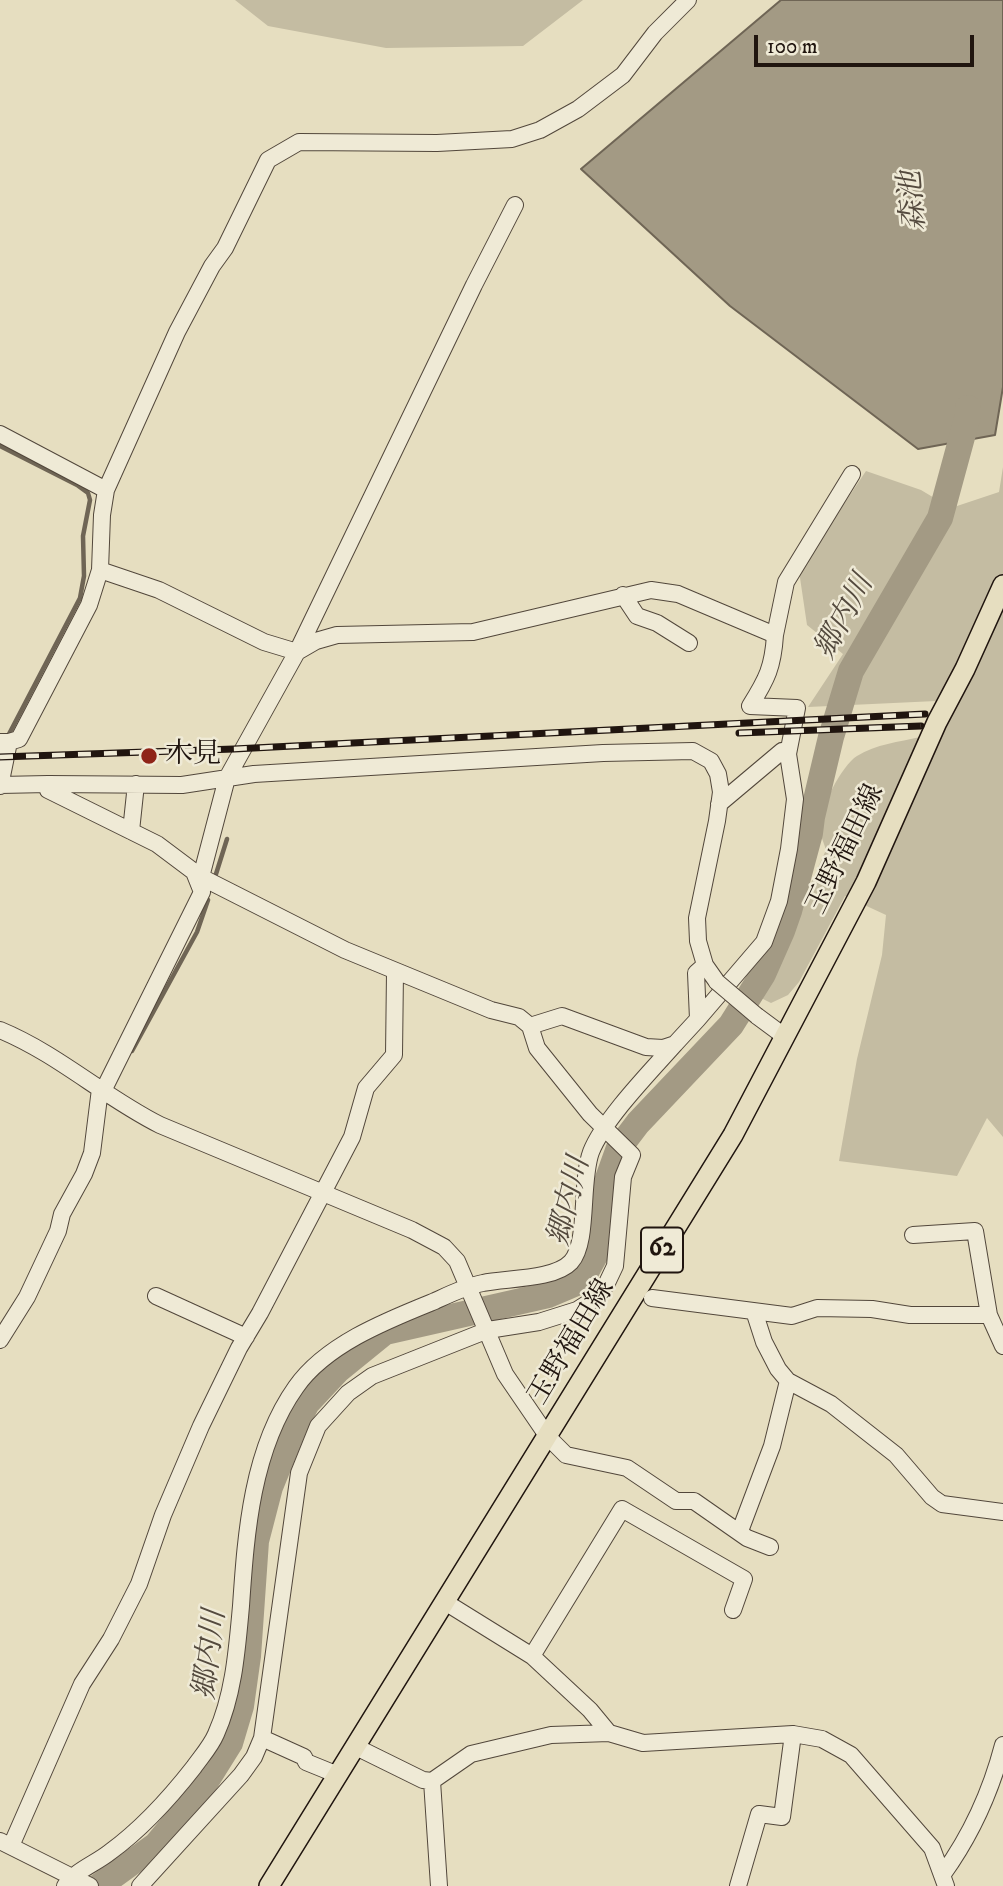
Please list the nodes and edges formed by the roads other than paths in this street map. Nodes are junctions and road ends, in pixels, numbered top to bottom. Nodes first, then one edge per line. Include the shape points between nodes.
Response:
1 (688, 0) edge
2 (516, 205) dead end
3 (0, 434) edge
4 (852, 474) dead end
5 (106, 490) junction
6 (100, 570) junction
7 (1003, 585) edge
8 (623, 595) junction
9 (775, 635) junction
10 (689, 643) dead end
11 (297, 652) junction
12 (5, 742) edge
13 (788, 754) junction
14 (227, 778) junction
15 (48, 784) junction
16 (136, 784) junction
17 (0, 786) edge
18 (719, 804) junction
19 (131, 831) junction
20 (198, 874) junction
21 (705, 965) junction
22 (395, 972) junction
23 (698, 1019) junction
24 (530, 1026) junction
25 (0, 1030) edge
26 (784, 1036) junction
27 (675, 1044) junction
28 (646, 1047) junction
29 (658, 1063) junction
30 (102, 1090) junction
31 (606, 1130) junction
32 (323, 1191) junction
33 (913, 1235) dead end
34 (471, 1291) junction
35 (156, 1296) dead end
36 (652, 1298) dead end
37 (754, 1311) junction
38 (989, 1315) junction
39 (486, 1327) junction
40 (246, 1337) junction
41 (0, 1340) edge
42 (1003, 1345) edge
43 (788, 1381) junction
44 (548, 1437) junction
45 (1003, 1512) edge
46 (740, 1531) junction
47 (770, 1547) dead end
48 (445, 1602) junction
49 (733, 1610) dead end
50 (532, 1656) junction
51 (609, 1733) junction
52 (793, 1734) junction
53 (262, 1738) junction
54 (1003, 1745) edge
55 (356, 1747) junction
56 (338, 1774) junction
57 (432, 1781) junction
58 (6, 1843) edge
59 (944, 1880) edge
60 (77, 1883) edge
61 (140, 1886) edge
62 (269, 1886) edge
63 (439, 1886) edge
64 (738, 1886) edge

1 - 5 street via 623,75 540,130 512,139 437,143 299,142 268,160 177,332
2 - 11 street
3 - 5 street
4 - 9 street via 786,582
5 - 6 street
6 - 11 street via 159,590 264,642
6 - 12 street via 89,605 19,739
7 - 26 main road, 玉野福田線 / 62 via 866,882
8 - 9 street via 651,590 678,594
8 - 10 street via 637,616
8 - 11 street via 473,632 337,635
9 - 13 street via 768,677 750,706 797,708
11 - 14 street
12 - 17 street
13 - 18 street via 782,751
13 - 23 street via 795,799 779,901 764,942
14 - 16 street via 183,785
14 - 18 street via 693,751 711,761 718,774
14 - 20 street
15 - 16 street
15 - 17 street
15 - 19 street via 48,790
16 - 19 street
18 - 21 street via 697,918
19 - 20 street
20 - 22 street
20 - 30 street via 202,892
21 - 23 street via 696,973
21 - 26 street, bridge via 717,982
22 - 24 street via 519,1017
22 - 32 street via 394,1055 366,1087 352,1137
23 - 27 street
24 - 28 street via 562,1016
24 - 31 street via 537,1048
25 - 30 street
26 - 44 main road, 玉野福田線 / 62 via 733,1135
27 - 28 street
27 - 29 street
28 - 29 street
29 - 31 street
30 - 32 street via 160,1125
30 - 41 street via 84,1174 27,1297
31 - 34 street via 591,1152 580,1244 569,1264 537,1276 482,1283
31 - 39 street via 632,1155 623,1177 614,1289 577,1310 539,1322
32 - 34 street via 444,1247 457,1261
32 - 40 street
33 - 38 street via 975,1231
34 - 39 street
34 - 60 street via 387,1320 326,1356 297,1385 266,1445 246,1544 237,1653 229,1699 216,1736 144,1825
35 - 40 street
36 - 37 street
37 - 38 street via 792,1316 817,1307 910,1315
37 - 43 street via 769,1351
38 - 42 street
39 - 44 street via 505,1374
39 - 53 street via 372,1376 348,1393 318,1426 299,1473
40 - 58 street via 201,1426 139,1584 82,1684
43 - 45 street via 831,1404 896,1455 942,1504
43 - 46 street via 772,1446
44 - 46 street via 566,1455 627,1468 676,1501 694,1500
44 - 48 main road, 玉野福田線 / 62
46 - 47 street
48 - 50 street
48 - 55 main road, 玉野福田線 / 62
49 - 50 street via 744,1579 622,1509
50 - 51 street
51 - 52 street via 643,1743
51 - 57 street via 551,1735 471,1754
52 - 59 street via 822,1739 851,1755 932,1848
52 - 64 street via 782,1817 759,1814
53 - 56 street
53 - 61 street via 241,1775
54 - 59 street via 978,1815
55 - 56 main road, 玉野福田線 / 62
55 - 57 street
56 - 62 main road, 玉野福田線 / 62
57 - 63 street
58 - 60 street

